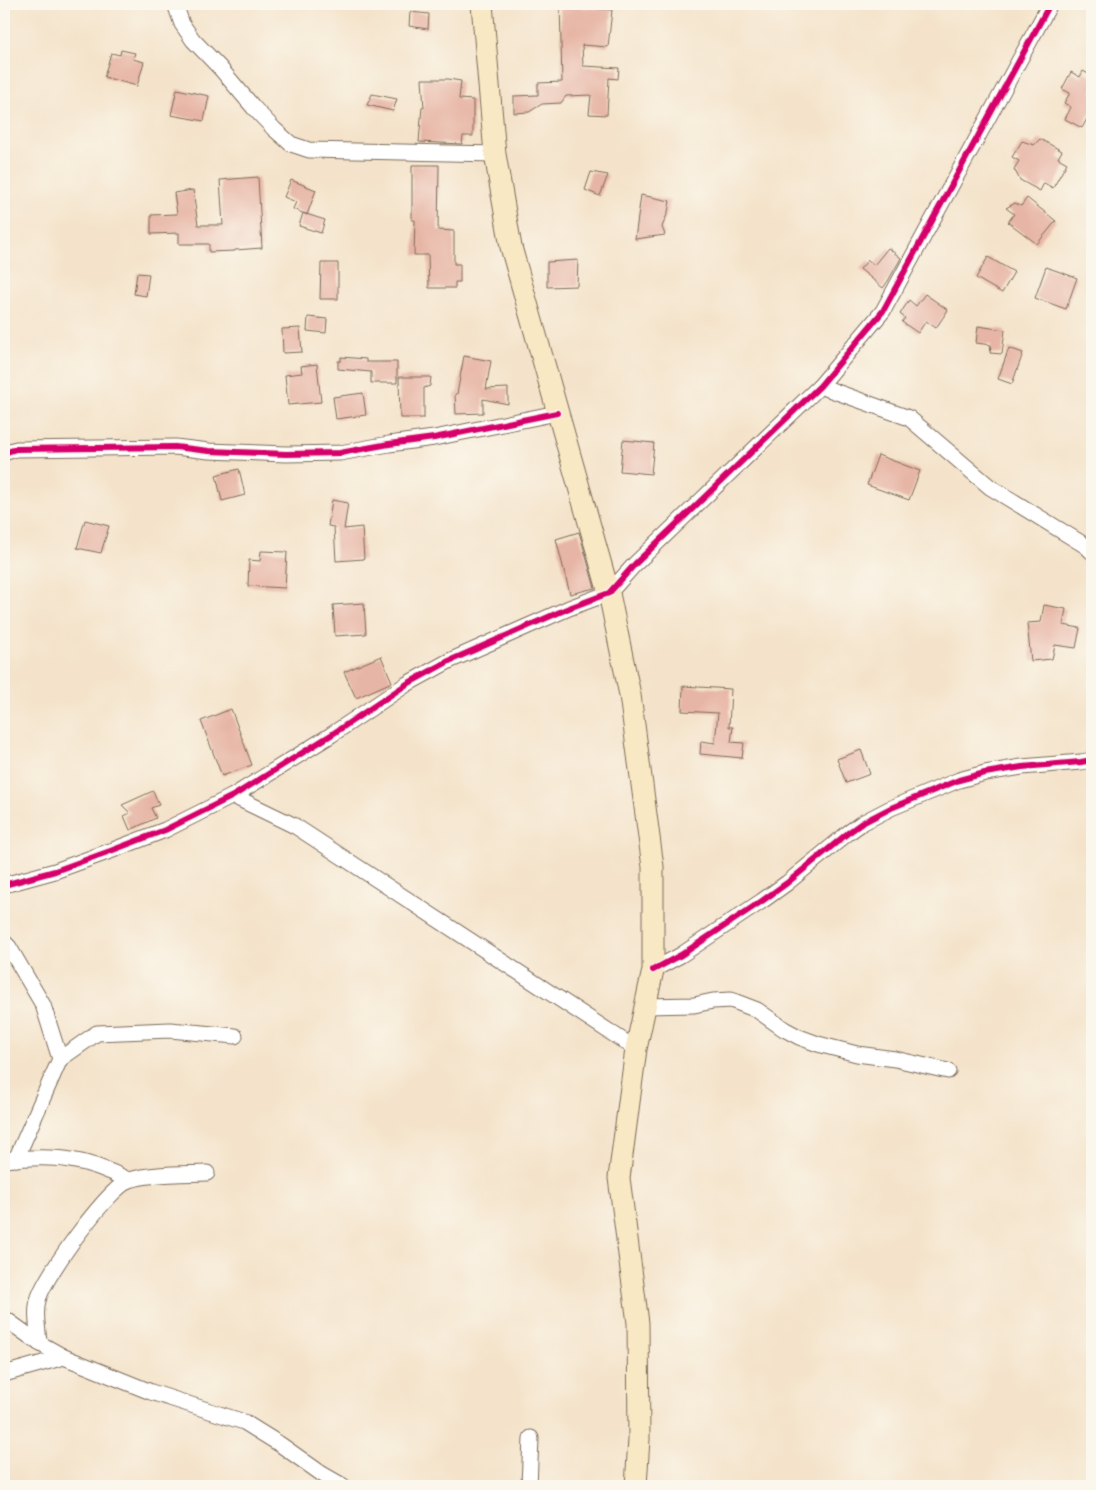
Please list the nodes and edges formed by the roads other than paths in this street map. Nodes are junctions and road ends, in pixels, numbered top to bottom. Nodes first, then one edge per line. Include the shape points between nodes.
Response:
1 (175, 4) edge
2 (1050, 4) edge
3 (484, 7) edge
4 (495, 154) junction
5 (820, 386) junction
6 (557, 414) junction
7 (4, 453) edge
8 (1092, 552) edge
9 (609, 593) junction
10 (1092, 760) edge
11 (233, 796) junction
12 (4, 885) edge
13 (4, 942) edge
14 (653, 970) junction
15 (645, 1006) junction
16 (235, 1036) dead end
17 (636, 1049) junction
18 (60, 1059) junction
19 (948, 1071) dead end
20 (10, 1160) edge
21 (207, 1173) dead end
22 (128, 1180) junction
23 (4, 1318) edge
24 (39, 1343) junction
25 (64, 1357) junction
26 (4, 1374) edge
27 (531, 1438) dead end
28 (343, 1486) edge
29 (529, 1486) edge
30 (636, 1486) edge

1 - 4 street via 182,24 193,40 291,144 309,150
2 - 5 street via 883,310
3 - 4 main road
4 - 6 main road via 511,247
5 - 8 street via 909,418 990,487
5 - 9 street
6 - 7 street via 340,453 44,448
6 - 9 main road
9 - 11 street via 449,660
9 - 14 main road via 630,695 653,868
10 - 14 street via 985,773 959,780 891,808 848,833 762,901
11 - 12 street via 165,830 55,871
11 - 17 street via 295,826
13 - 18 street via 43,1005
14 - 15 main road
15 - 17 main road
15 - 19 street via 732,1000 758,1010 784,1029 818,1044
16 - 18 street via 170,1030 97,1033
17 - 30 main road via 619,1178 638,1323
18 - 20 street
20 - 22 street via 59,1157 85,1162
21 - 22 street
22 - 24 street via 99,1208 48,1278 38,1298
23 - 24 street
24 - 25 street
25 - 26 street
25 - 28 street via 151,1392 244,1422
27 - 29 street

